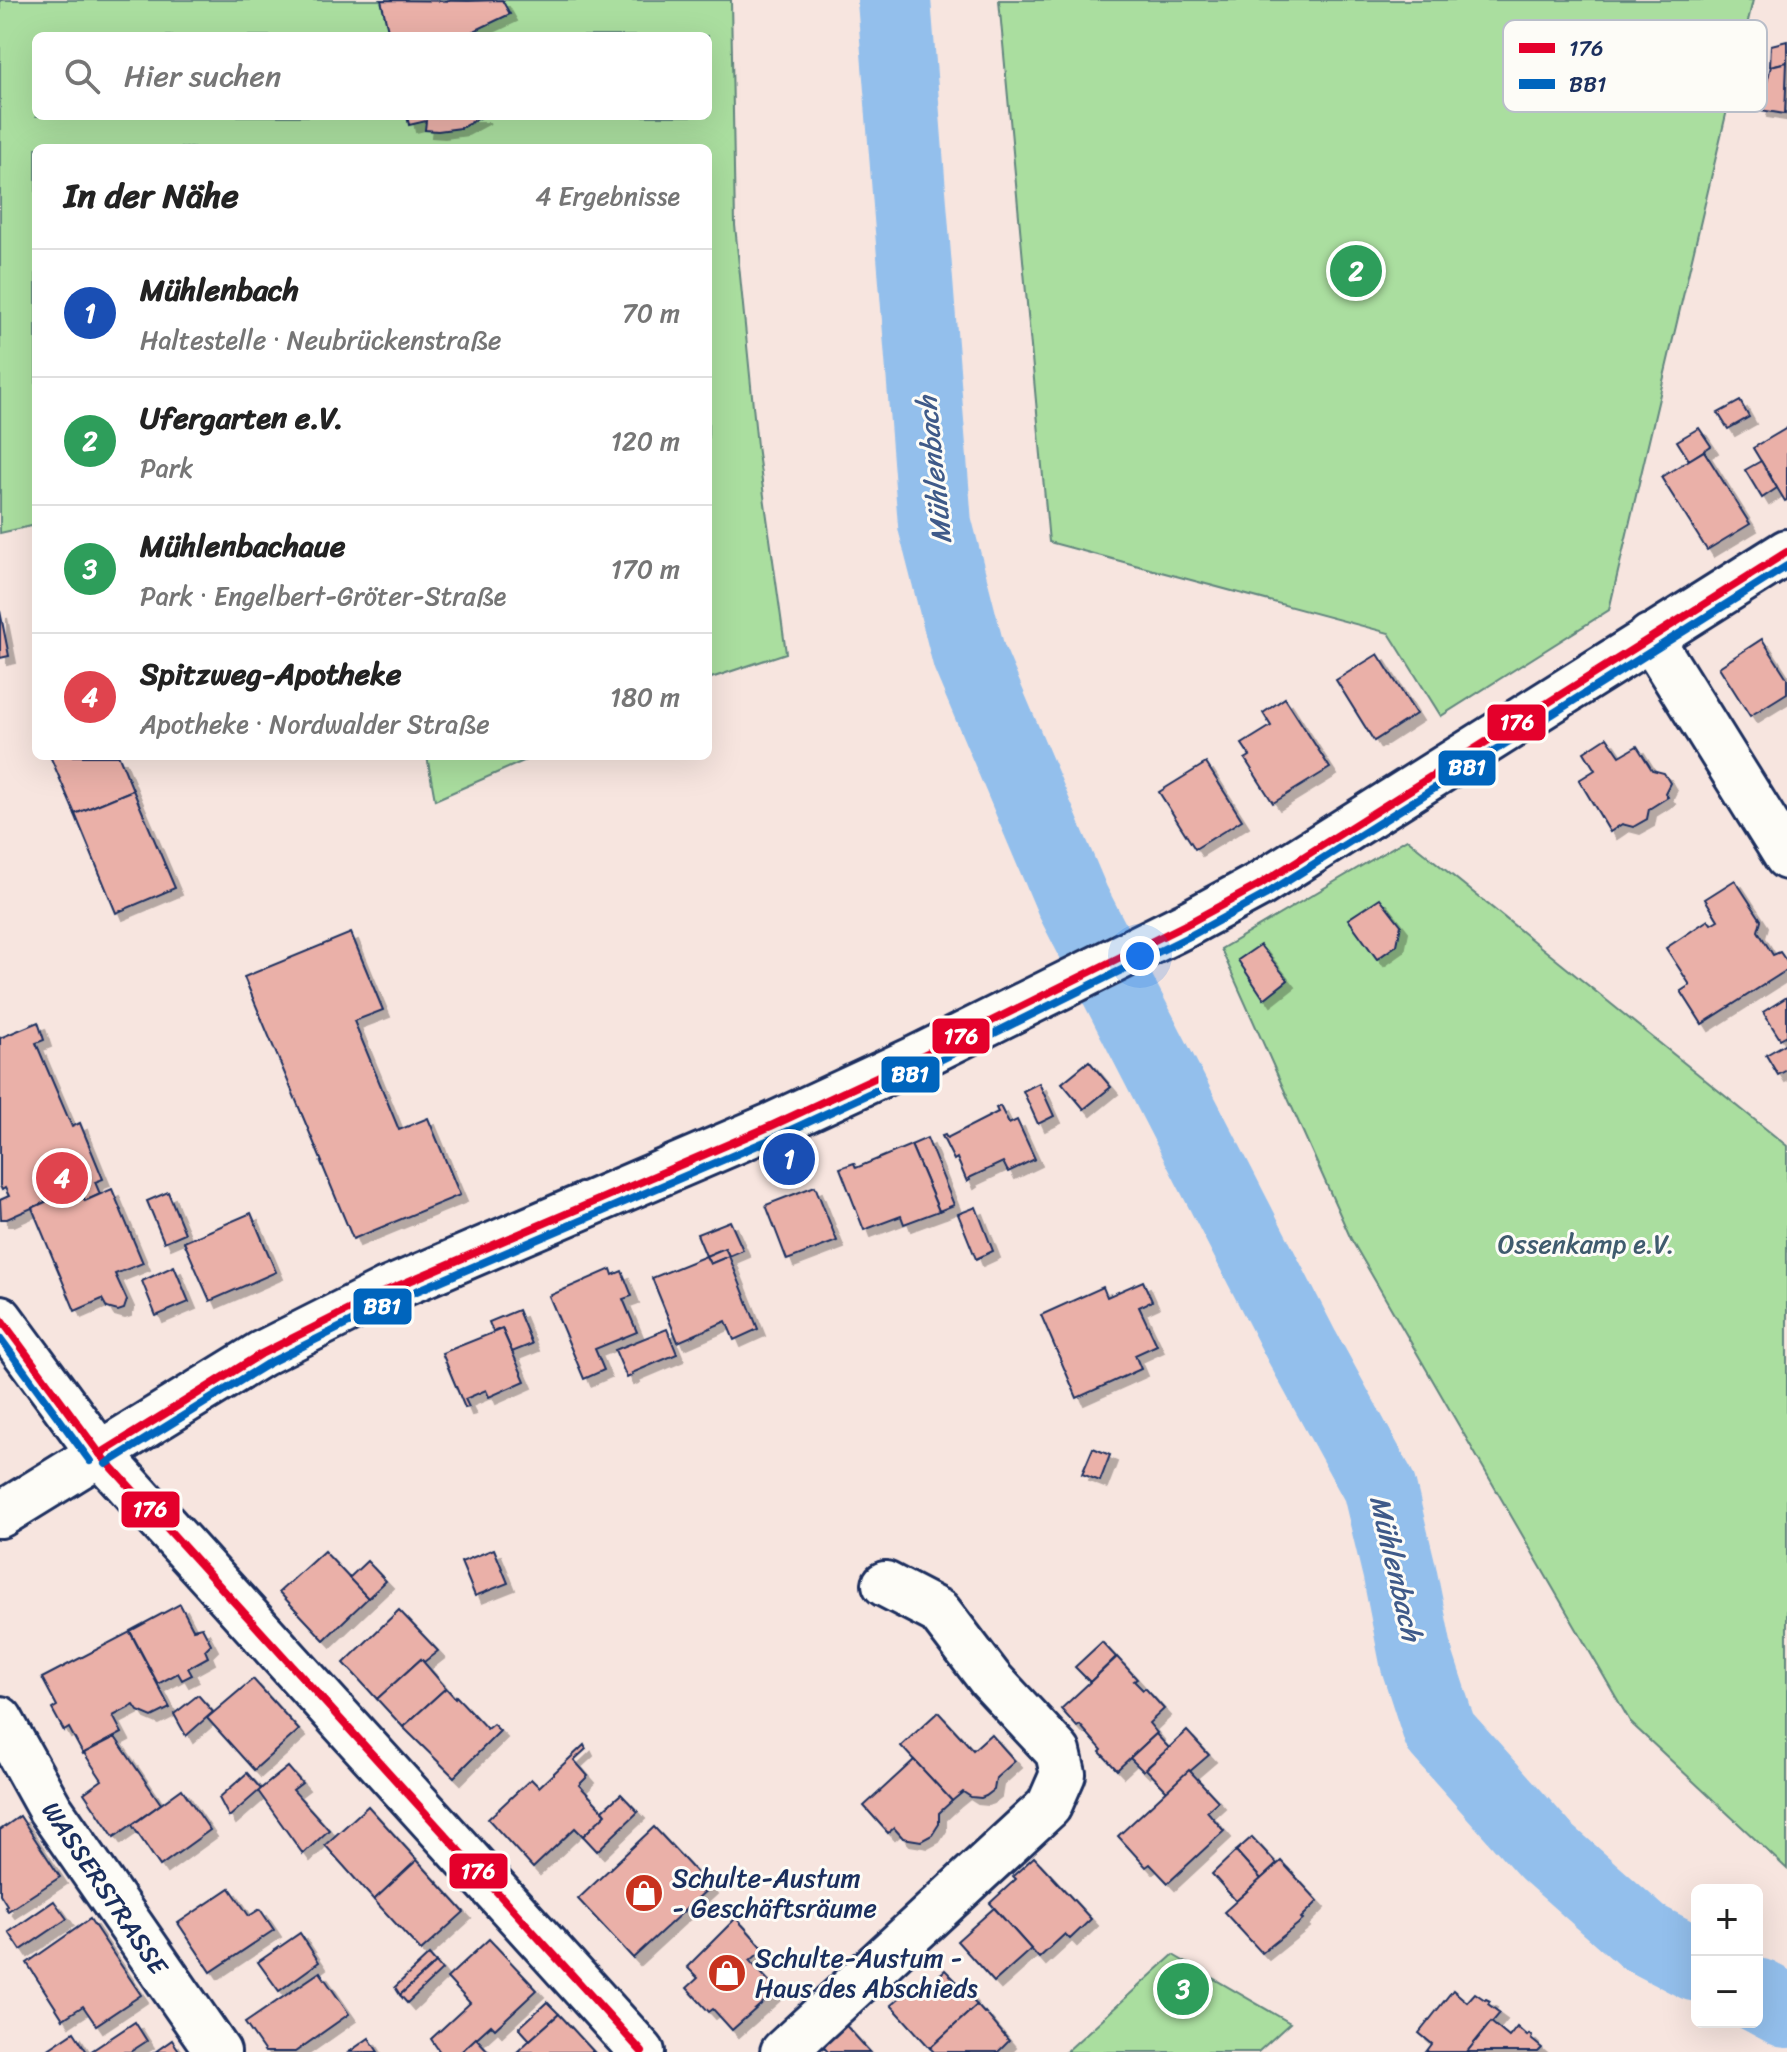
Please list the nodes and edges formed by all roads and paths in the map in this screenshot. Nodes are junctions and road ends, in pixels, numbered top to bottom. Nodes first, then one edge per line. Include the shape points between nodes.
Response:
1 (1787, 552) edge
2 (1650, 637) junction
3 (1787, 857) edge
4 (0, 1318) edge
5 (100, 1454) junction
6 (0, 1515) edge
7 (885, 1584) dead end
8 (0, 1719) edge
9 (218, 2052) edge
10 (642, 2052) edge
11 (783, 2052) edge

1 - 2 street
2 - 3 street
2 - 5 street via 1259,885 1185,925 771,1126 386,1291 261,1354
4 - 5 street
5 - 6 street
5 - 10 street
7 - 11 street via 939,1612 990,1679 1058,1752 1063,1774 1049,1806
8 - 9 street, WASSERSTRASSE via 50,1809

